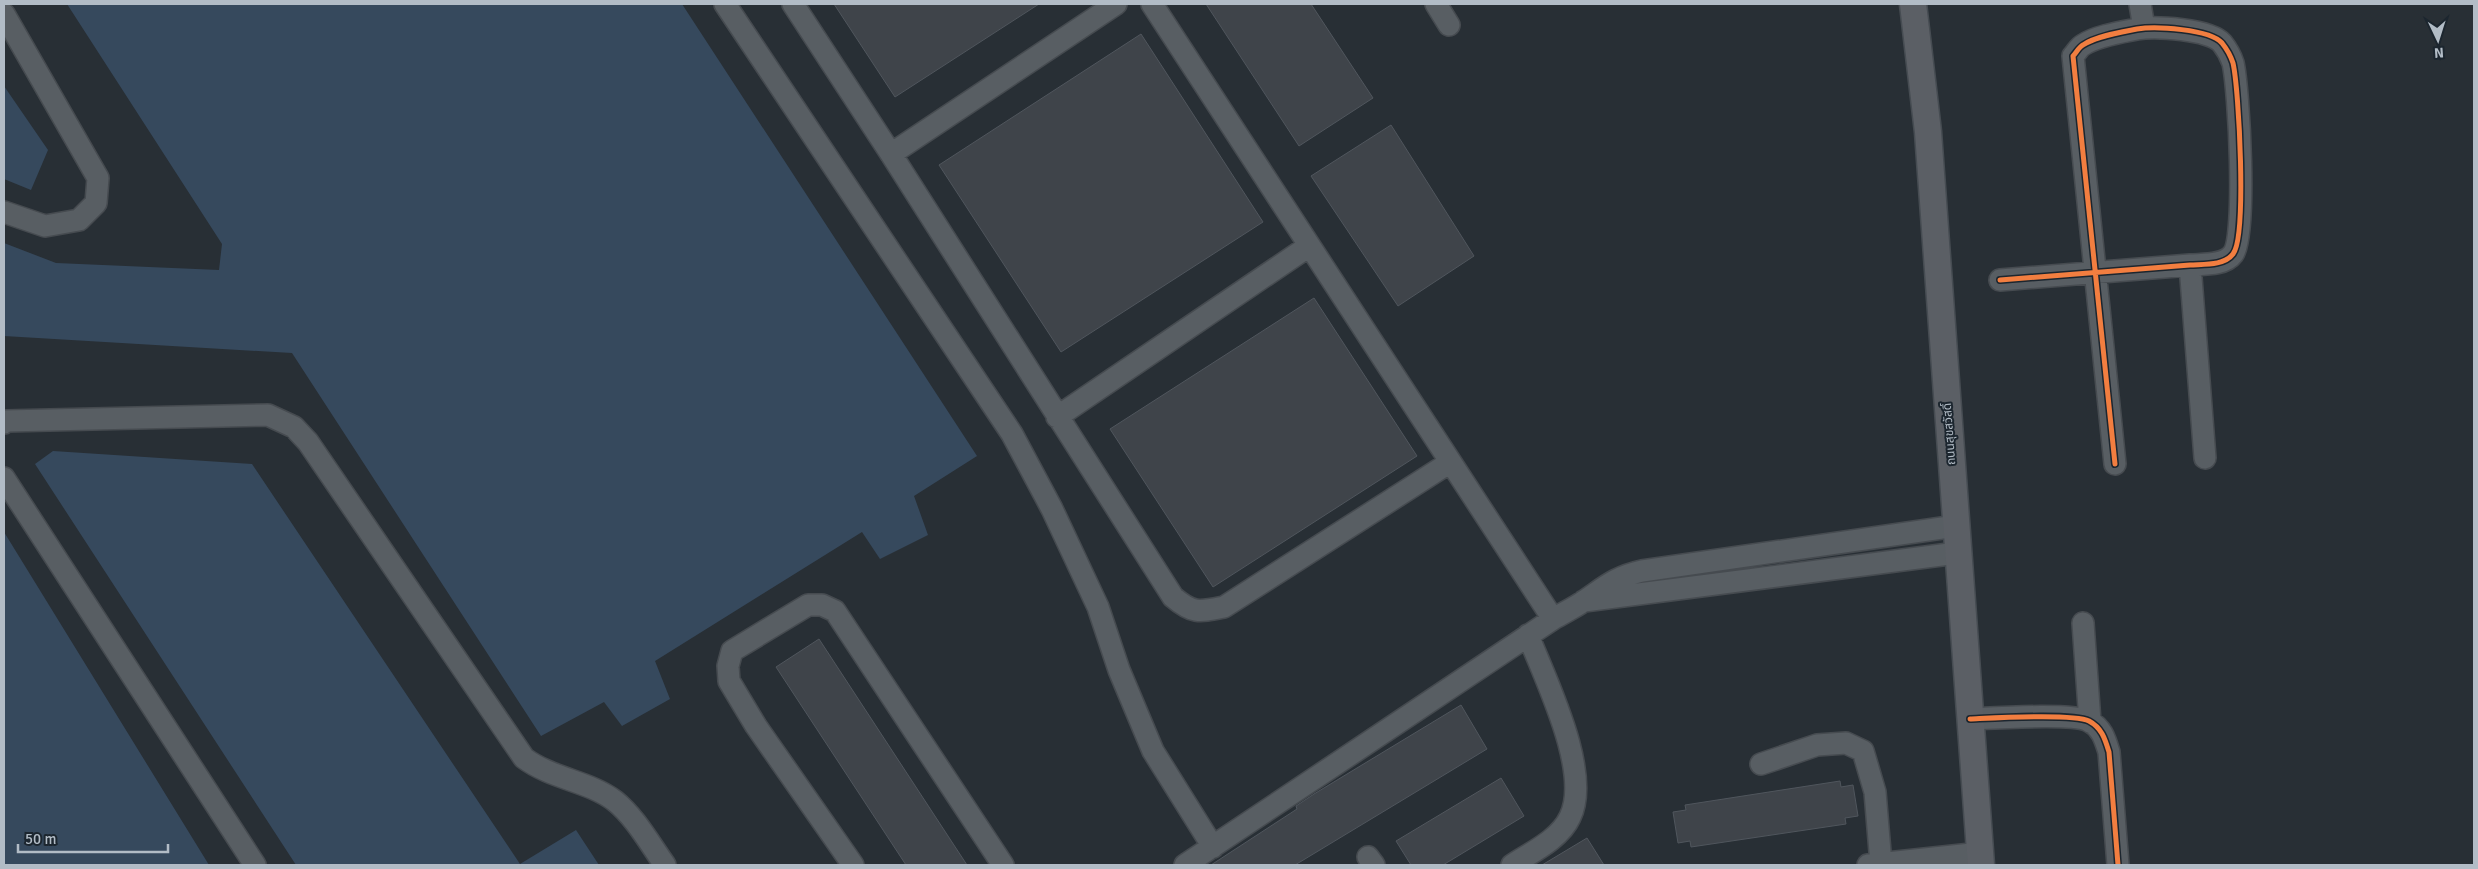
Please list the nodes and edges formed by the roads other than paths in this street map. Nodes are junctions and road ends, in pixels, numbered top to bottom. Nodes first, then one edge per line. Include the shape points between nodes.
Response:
1 (725, 4) edge
2 (793, 4) edge
3 (1116, 4) edge
4 (1152, 4) edge
5 (1436, 4) edge
6 (1913, 4) edge
7 (2140, 4) edge
8 (4, 14) edge
9 (1449, 26) dead end
10 (2144, 28) junction
11 (891, 154) junction
12 (4, 212) edge
13 (1309, 246) junction
14 (2190, 265) junction
15 (2096, 272) junction
16 (2000, 280) dead end
17 (1057, 417) junction
18 (4, 423) edge
19 (2205, 458) dead end
20 (1449, 463) junction
21 (2115, 464) dead end
22 (4, 478) edge
23 (1956, 526) junction
24 (1957, 553) junction
25 (1584, 601) junction
26 (1553, 619) junction
27 (2083, 622) dead end
28 (1528, 635) junction
29 (1970, 718) junction
30 (2090, 722) junction
31 (1761, 764) dead end
32 (1213, 847) junction
33 (1981, 859) edge
34 (255, 865) edge
35 (665, 865) edge
36 (853, 865) edge
37 (1003, 865) edge
38 (1185, 865) edge
39 (1512, 865) edge
40 (1874, 865) edge
41 (2118, 865) edge

1 - 32 street via 1012,434 1098,607 1119,670 1153,751
2 - 11 street
3 - 11 street
4 - 13 street
5 - 9 street
6 - 23 main road, ถนนสุขสวัสดิ์ via 1928,132
7 - 10 street
8 - 12 street via 98,178 96,203 79,220 45,226
10 - 14 street via 2168,28 2215,38 2233,62 2242,169 2238,241 2228,259
10 - 15 street via 2112,34 2082,45 2073,56
11 - 17 street
13 - 17 street
13 - 20 street
14 - 15 street
14 - 19 street
15 - 16 street
15 - 21 street
17 - 20 street via 1173,597 1187,609 1200,612 1224,606
18 - 35 street via 268,415 294,427 308,442 524,758 538,768 614,801
20 - 26 street
22 - 34 street
23 - 24 main road, ถนนสุขสวัสดิ์
23 - 25 street via 1622,575
24 - 25 street
24 - 29 main road, ถนนสุขสวัสดิ์
25 - 26 street
26 - 28 street
27 - 30 street
28 - 32 street
28 - 39 street via 1569,740 1577,783 1570,817 1551,840
29 - 30 street via 2079,717
29 - 33 main road, ถนนสุขสวัสดิ์
30 - 41 street via 2105,737 2109,752
31 - 40 street via 1817,745 1846,743 1863,751 1875,792
32 - 38 street
33 - 40 street
36 - 37 street via 756,726 729,681 732,651 808,605 822,605 835,611

